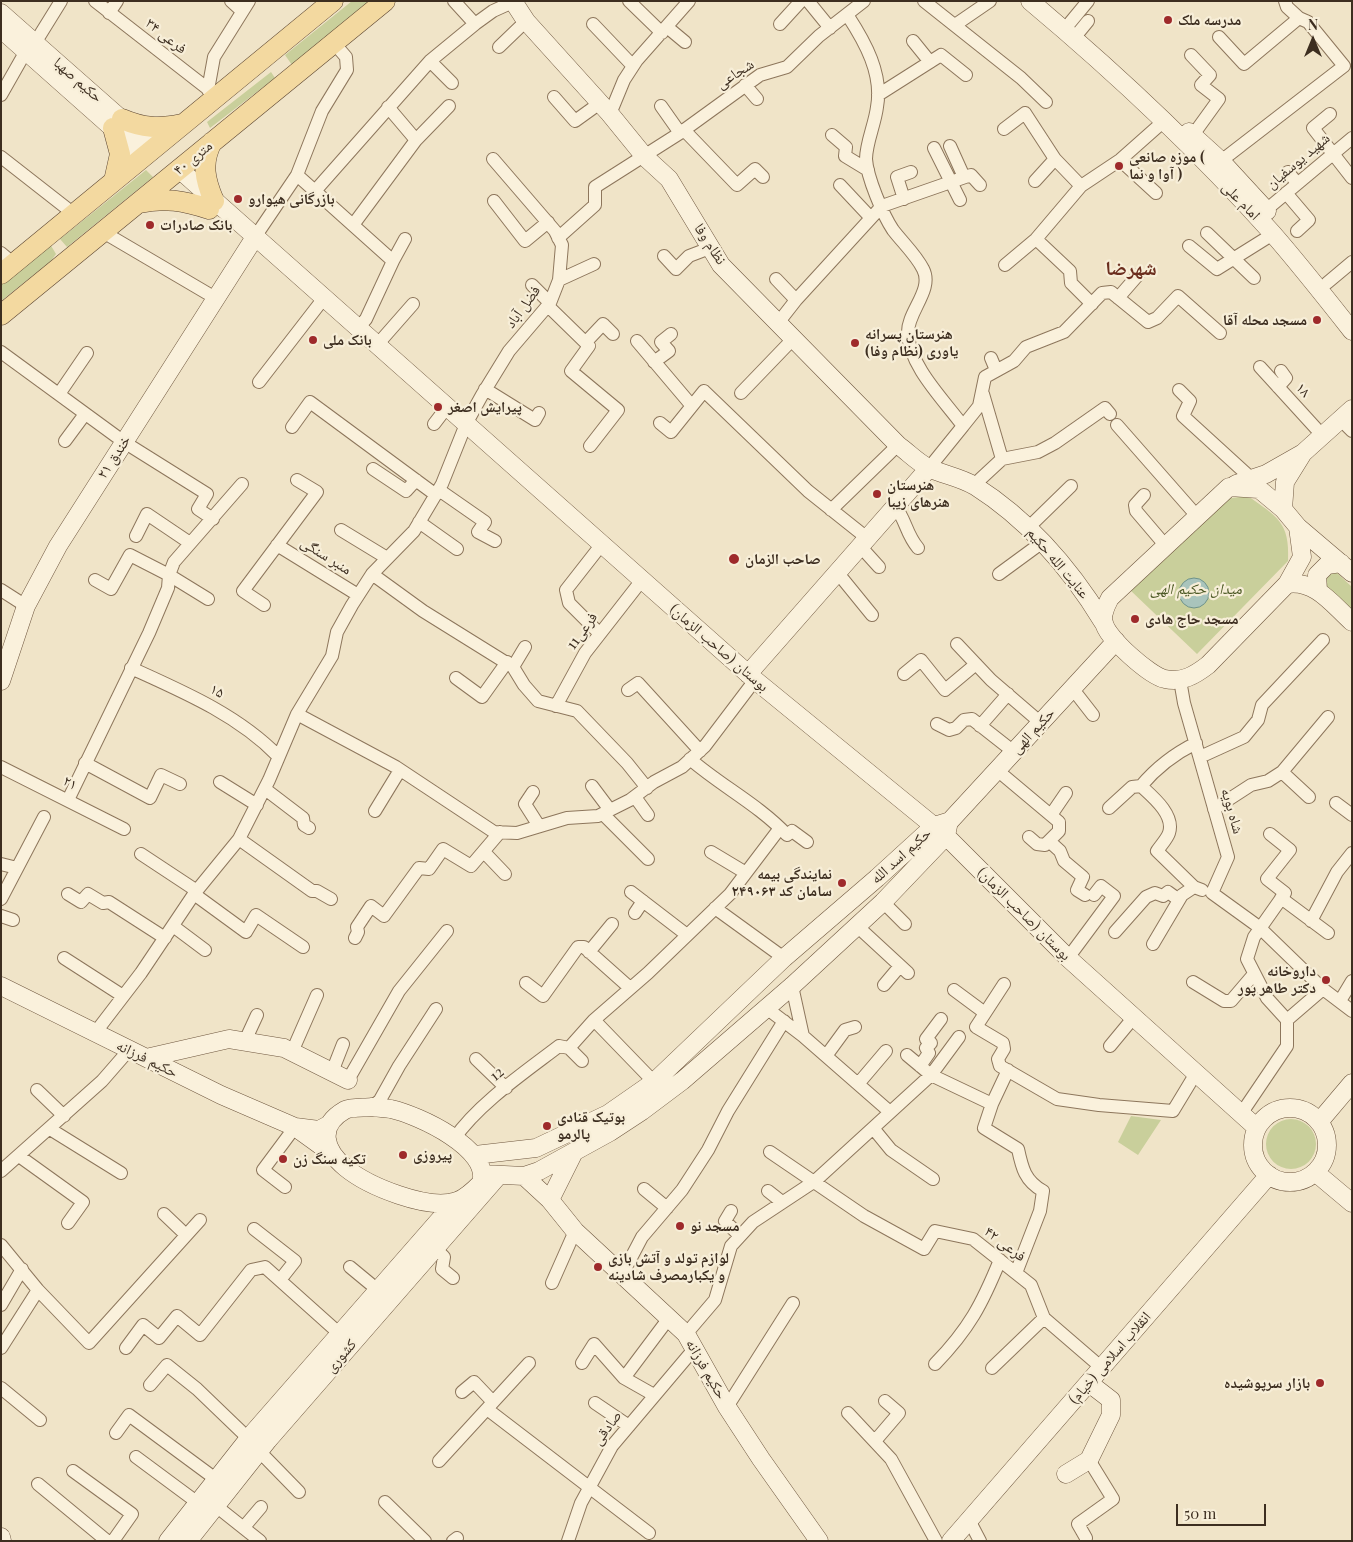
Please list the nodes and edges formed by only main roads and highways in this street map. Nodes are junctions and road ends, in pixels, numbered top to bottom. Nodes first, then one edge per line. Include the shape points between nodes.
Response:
1 (333, 1) edge
2 (385, 1) edge
3 (514, 2) edge
4 (1041, 2) edge
5 (1, 13) edge
6 (1, 29) edge
7 (30, 47) junction
8 (275, 48) junction
9 (296, 74) junction
10 (117, 123) junction
11 (184, 123) junction
12 (212, 142) junction
13 (149, 152) junction
14 (174, 173) junction
15 (114, 181) junction
16 (139, 203) junction
17 (212, 205) junction
18 (252, 241) junction
19 (40, 242) junction
20 (5, 264) edge
21 (62, 266) junction
22 (1352, 314) edge
23 (1, 315) edge
24 (1352, 331) edge
25 (1348, 420) edge
26 (1302, 453) junction
27 (929, 468) junction
28 (1228, 487) junction
29 (1283, 509) junction
30 (1298, 527) junction
31 (1347, 565) edge
32 (1287, 584) junction
33 (1318, 590) junction
34 (1103, 622) junction
35 (1352, 622) edge
36 (1116, 641) junction
37 (752, 677) junction
38 (1, 681) edge
39 (943, 828) junction
40 (877, 878) junction
41 (887, 897) junction
42 (1, 986) edge
43 (146, 1058) junction
44 (348, 1080) road end
45 (1352, 1084) edge
46 (1319, 1122) junction
47 (330, 1124) junction
48 (295, 1127) junction
49 (1257, 1128) junction
50 (574, 1152) junction
51 (332, 1154) junction
52 (475, 1155) junction
53 (1315, 1172) junction
54 (491, 1174) junction
55 (524, 1176) junction
56 (1269, 1176) junction
57 (550, 1200) junction
58 (456, 1201) junction
59 (1352, 1204) edge
60 (1089, 1383) junction
61 (254, 1445) junction
62 (1066, 1474) dead end
63 (803, 1520) junction
64 (1, 1537) edge
65 (2, 1541) edge
66 (168, 1541) edge
67 (188, 1541) edge
68 (804, 1541) edge
69 (819, 1541) edge
70 (951, 1541) edge

1 - 8 main road
2 - 9 main road, ۴۰ متری
3 - 27 main road, نظام وفا via 526,21 644,157 669,179 721,265 898,445
4 - 22 main road via 1079,26 1221,162 1266,210
4 - 24 main road, امام علی via 1164,121 1273,234
5 - 7 main road, حکیم صهبا
6 - 7 main road, حکیم صهبا
7 - 10 main road, حکیم صهبا
8 - 9 main road via 274,66 277,71
8 - 11 main road via 212,93
9 - 12 main road, ۴۰ متری
10 - 11 main road via 155,128
10 - 13 main road, حکیم صهبا
10 - 15 main road via 120,154
11 - 13 main road
12 - 14 main road, ۴۰ متری
12 - 17 main road via 206,154 205,168
13 - 14 main road
13 - 15 main road
14 - 16 main road, ۴۰ متری
14 - 17 main road
15 - 19 main road
16 - 17 main road via 155,199
16 - 21 main road, ۴۰ متری
17 - 18 main road, بوستان (صاحب الزمان)
18 - 37 main road, بوستان (صاحب الزمان) via 324,298
18 - 38 main road, ۲۱ خندق via 58,546 26,606
19 - 20 main road
19 - 21 main road via 52,240 59,246 63,254
21 - 23 main road, ۴۰ متری
25 - 26 main road via 1322,435
26 - 28 main road via 1266,474
26 - 29 main road via 1285,482
27 - 34 main road, عنایت الله حکیم via 952,474 974,486 1029,527 1083,590
27 - 37 main road via 837,572
28 - 29 main road via 1259,489
28 - 34 main road via 1110,598 1104,609
29 - 30 main road
30 - 31 main road
30 - 32 main road via 1302,557
31 - 33 main road via 1326,565 1317,576
32 - 33 main road via 1300,582
32 - 36 main road via 1208,666 1195,675 1180,680 1153,674
33 - 35 main road
34 - 36 main road
36 - 39 main road, حکیم الهی
37 - 39 main road, بوستان (صاحب الزمان)
39 - 40 main road, حکیم اسد الله
39 - 41 main road, حکیم اسد الله
39 - 49 main road, بوستان (صاحب الزمان) via 1068,958
40 - 41 main road
40 - 52 main road, حکیم اسد الله via 784,958 654,1082 608,1114 536,1148
41 - 50 main road, حکیم اسد الله via 682,1082 610,1132
42 - 43 main road, حکیم فرزانه
43 - 44 main road via 229,1039 284,1048
43 - 48 main road, حکیم فرزانه
45 - 46 main road
46 - 49 main road via 1292,1108 1278,1110
46 - 53 main road via 1326,1137 1326,1153
47 - 48 main road via 320,1130
47 - 51 main road via 325,1138
47 - 52 main road via 346,1109 391,1109 426,1121
48 - 51 main road
49 - 56 main road via 1253,1149 1256,1159
50 - 55 main road, حکیم اسد الله
50 - 57 main road
51 - 58 main road via 346,1168 399,1195 430,1202
52 - 54 main road
53 - 56 main road via 1293,1182
53 - 59 main road
54 - 55 main road
54 - 58 main road, کشوری
54 - 61 main road, کشوری via 435,1248
55 - 57 main road, حکیم فرزانه
56 - 60 main road, انقلاب اسلامی (خیام)
57 - 63 main road, حکیم فرزانه via 575,1231 690,1341 727,1407
58 - 61 main road, کشوری via 341,1335
60 - 62 main road via 1111,1400 1111,1415 1089,1460
60 - 70 main road, انقلاب اسلامی (خیام)
61 - 66 main road, کشوری via 217,1480
61 - 67 main road, کشوری via 216,1506
63 - 68 main road
63 - 69 main road, حکیم فرزانه
64 - 65 main road

